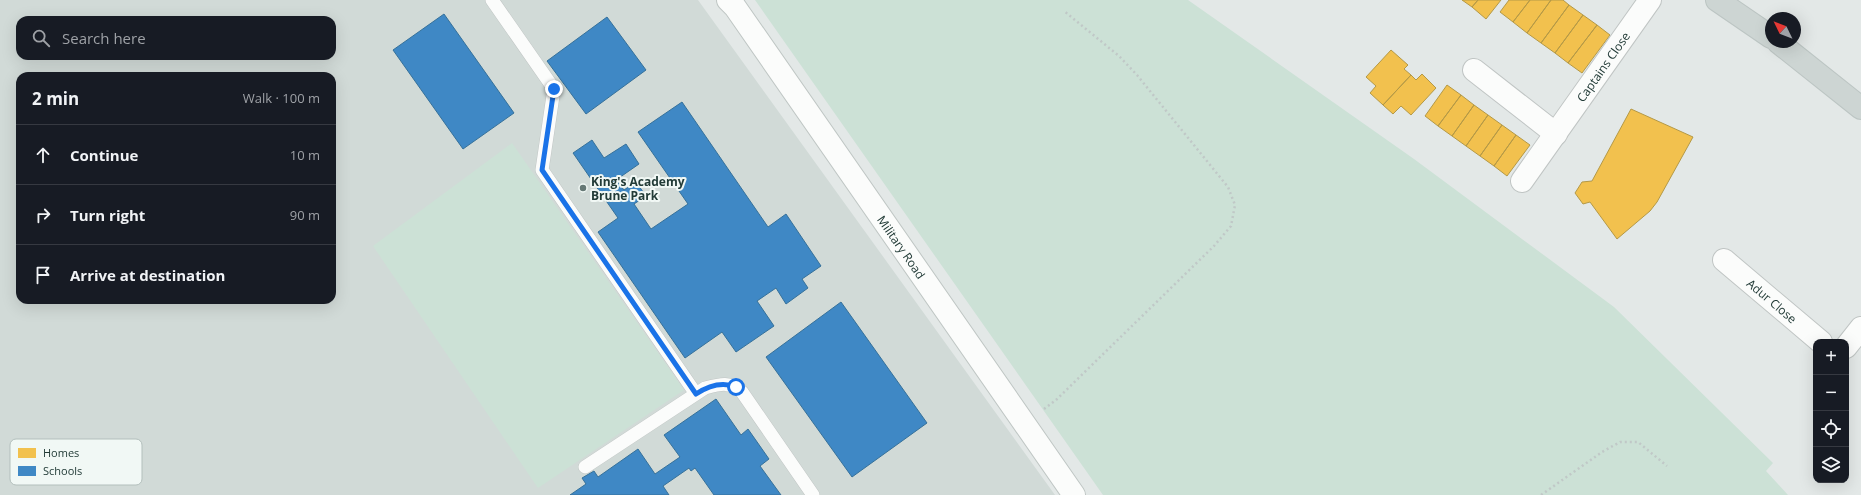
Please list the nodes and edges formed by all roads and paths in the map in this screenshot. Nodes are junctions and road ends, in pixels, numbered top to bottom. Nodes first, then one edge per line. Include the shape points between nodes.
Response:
1 (492, 0) edge
2 (728, 0) edge
3 (1650, 0) edge
4 (1717, 0) edge
5 (1064, 11) dead end
6 (1765, 33) edge
7 (1786, 48) edge
8 (1474, 70) dead end
9 (1861, 108) edge
10 (1556, 134) junction
11 (1522, 181) dead end
12 (1724, 260) dead end
13 (1861, 328) edge
14 (1817, 339) edge
15 (1849, 343) edge
16 (696, 394) junction
17 (1024, 424) junction
18 (1667, 466) dead end
19 (584, 467) dead end
20 (812, 495) edge
21 (1074, 495) edge
22 (1541, 495) edge

1 - 16 lane via 554,89 542,170
2 - 17 street, Military Road
3 - 10 street, Captains Close
4 - 6 main road
5 - 17 path via 1137,75 1214,168 1228,187 1235,205 1230,226 1214,246 1056,400
7 - 9 main road
8 - 10 street
10 - 11 street, Captains Close
12 - 14 street, Adur Close
13 - 15 street
16 - 19 lane
16 - 20 lane via 705,388 727,383 742,392
17 - 21 street, Military Road
18 - 22 path via 1638,442 1620,442

